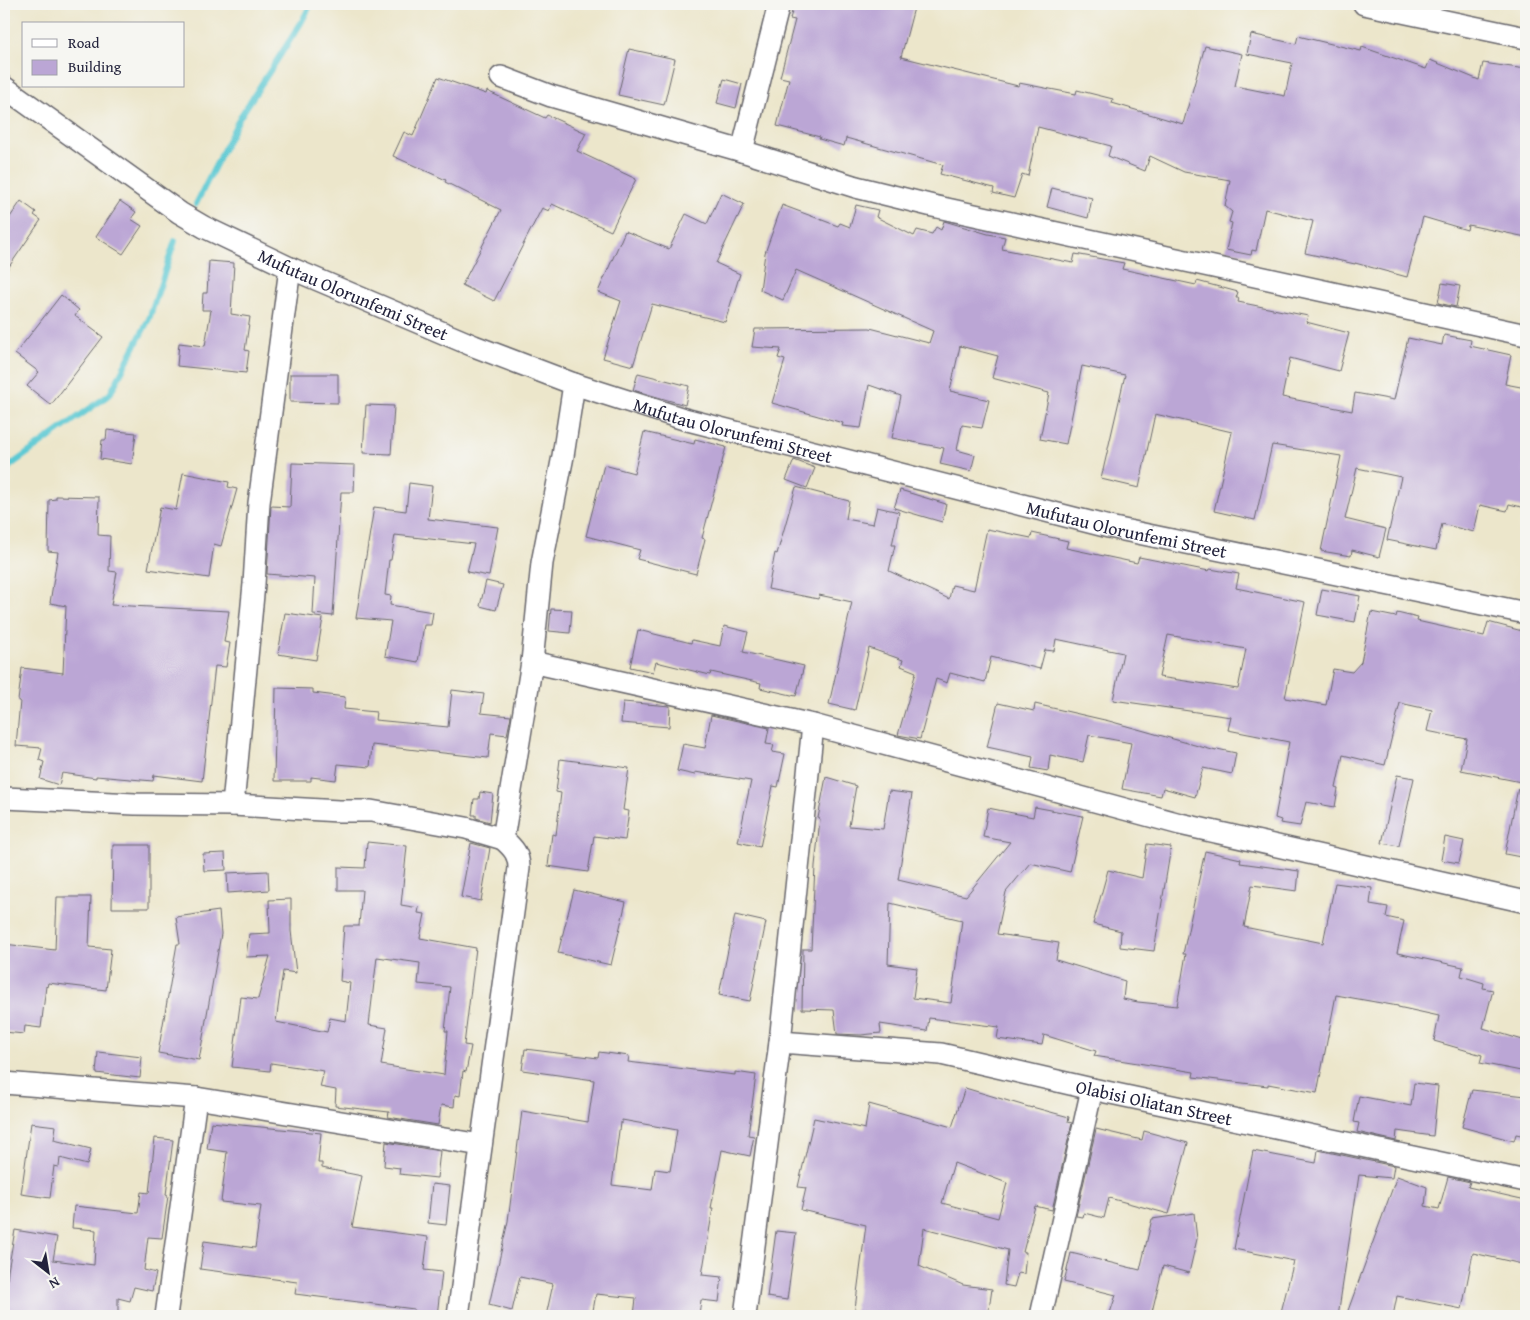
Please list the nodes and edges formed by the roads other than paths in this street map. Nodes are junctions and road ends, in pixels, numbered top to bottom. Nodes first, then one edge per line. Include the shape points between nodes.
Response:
1 (779, 4) edge
2 (1364, 4) edge
3 (1526, 38) edge
4 (501, 77) dead end
5 (4, 87) edge
6 (742, 151) junction
7 (290, 268) junction
8 (1526, 335) edge
9 (574, 384) junction
10 (1526, 613) edge
11 (532, 662) junction
12 (813, 725) junction
13 (4, 798) edge
14 (233, 805) junction
15 (503, 839) junction
16 (1526, 902) edge
17 (780, 1042) junction
18 (4, 1084) edge
19 (1092, 1088) junction
20 (196, 1098) junction
21 (481, 1145) junction
22 (1526, 1180) edge
23 (166, 1316) edge
24 (458, 1316) edge
25 (745, 1316) edge
26 (1041, 1316) edge

1 - 6 street
2 - 3 street
4 - 6 street via 551,96
5 - 7 street, Mufutau Olorunfemi Street via 180,213
6 - 8 street via 856,187 933,206
7 - 9 street, Mufutau Olorunfemi Street via 474,346
7 - 14 street via 259,503
9 - 10 street, Mufutau Olorunfemi Street via 684,419 1109,527
9 - 11 street via 542,563
11 - 12 street
11 - 15 street
12 - 16 street via 1180,824
12 - 17 street
13 - 14 street
14 - 15 street via 372,811 466,828
15 - 21 street via 514,849 520,868
17 - 19 street, Olabisi Oliatan Street via 942,1054
17 - 25 street
18 - 20 street
19 - 22 street, Olabisi Oliatan Street
19 - 26 street
20 - 21 street
20 - 23 street
21 - 24 street

